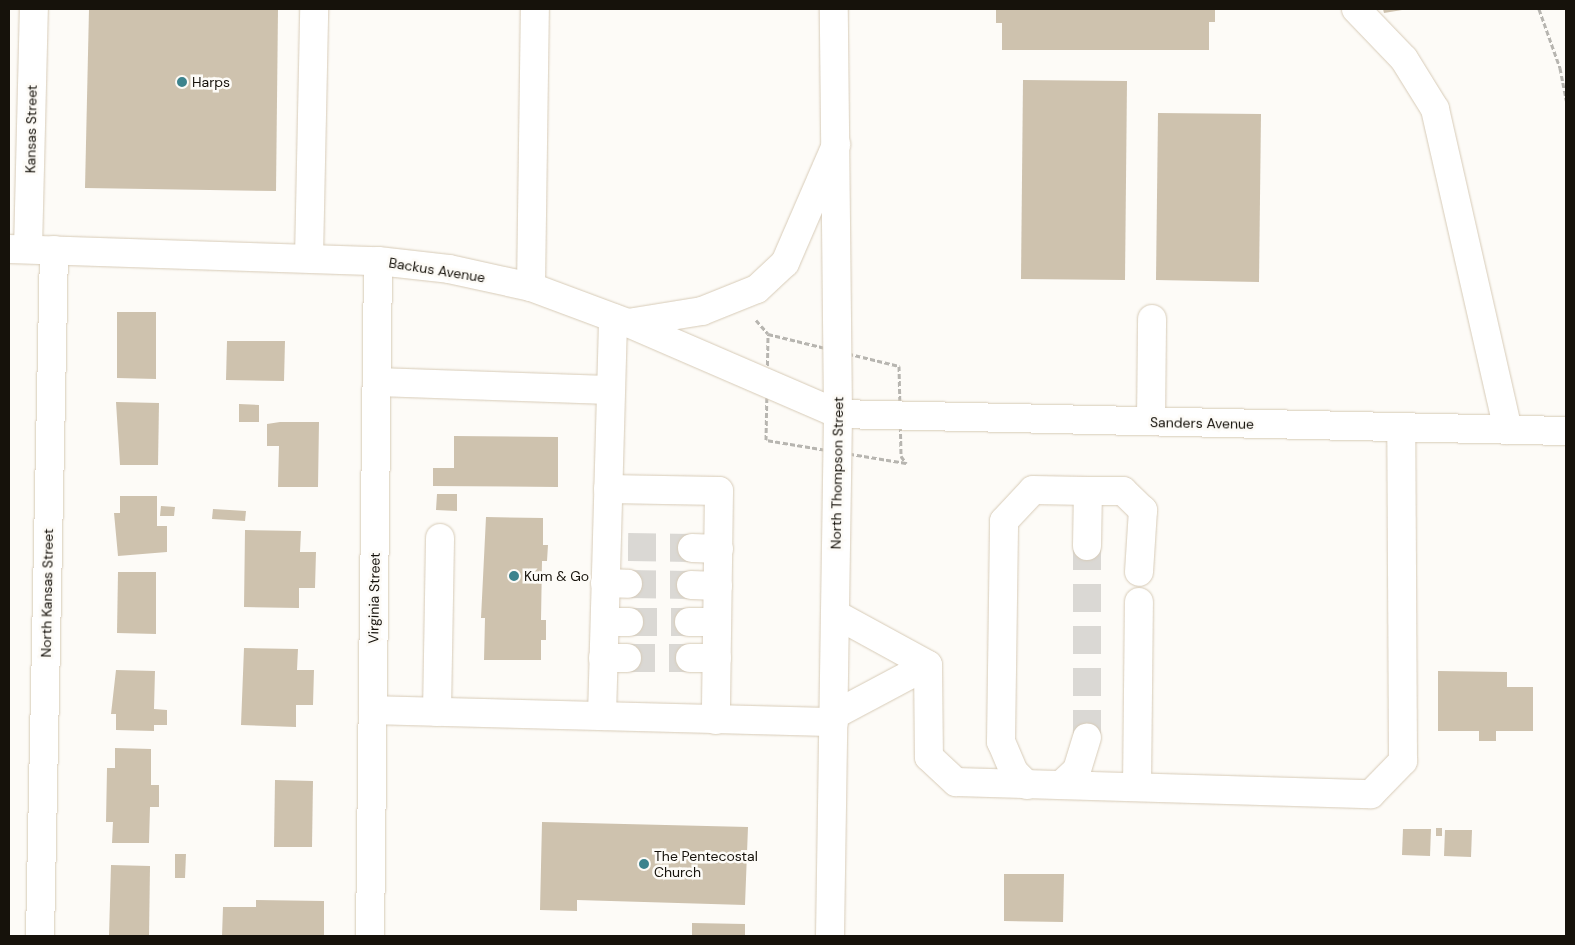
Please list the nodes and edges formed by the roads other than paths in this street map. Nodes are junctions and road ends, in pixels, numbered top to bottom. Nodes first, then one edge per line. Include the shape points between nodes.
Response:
1 (34, 9) edge
2 (314, 9) edge
3 (535, 9) edge
4 (834, 9) edge
5 (1356, 9) edge
6 (836, 145) junction
7 (30, 249) edge
8 (309, 258) junction
9 (378, 260) junction
10 (531, 287) junction
11 (1152, 319) dead end
12 (621, 320) junction
13 (377, 382) junction
14 (609, 390) junction
15 (838, 414) junction
16 (1151, 422) junction
17 (1401, 428) junction
18 (1508, 430) junction
19 (1566, 431) edge
20 (608, 489) junction
21 (1088, 491) junction
22 (440, 538) dead end
23 (1087, 546) tunnel mouth
24 (692, 548) tunnel mouth
25 (719, 549) junction
26 (1139, 572) dead end
27 (691, 585) tunnel mouth
28 (718, 586) junction
29 (1138, 602) dead end
30 (835, 614) junction
31 (689, 622) tunnel mouth
32 (717, 622) junction
33 (690, 658) tunnel mouth
34 (717, 658) junction
35 (928, 665) junction
36 (373, 710) junction
37 (437, 712) junction
38 (602, 716) junction
39 (834, 719) junction
40 (716, 720) junction
41 (1086, 738) tunnel mouth
42 (1027, 784) junction
43 (1061, 786) junction
44 (1137, 787) junction
45 (40, 936) edge
46 (370, 936) edge
47 (830, 936) edge

1 - 7 street, Kansas Street
2 - 8 street
3 - 10 street
4 - 6 street, North Thompson Street
5 - 18 street via 1404,59 1435,109
6 - 12 street via 785,263 757,289 702,311
6 - 15 street, North Thompson Street
7 - 8 street, Backus Avenue
7 - 45 street, North Kansas Street
8 - 9 street, Backus Avenue
9 - 10 street, Backus Avenue
9 - 13 street, Virginia Street
10 - 12 street, Backus Avenue
11 - 16 street
12 - 14 street
12 - 15 street, Backus Avenue
13 - 14 street
13 - 36 street, Virginia Street
14 - 20 street
15 - 16 street, Sanders Avenue
15 - 30 street, North Thompson Street
16 - 17 street, Sanders Avenue
17 - 18 street, Sanders Avenue
17 - 44 street via 1403,761 1371,794
18 - 19 street, Sanders Avenue
20 - 25 street via 720,491
20 - 38 street via 617,546 617,622 615,658
21 - 23 street
21 - 26 street via 1123,491 1143,510
21 - 42 street via 1033,490 1004,521 1001,742 1014,772
22 - 37 street
24 - 25 street
25 - 28 street
27 - 28 street
28 - 32 street
29 - 44 street
30 - 35 street
30 - 39 street, North Thompson Street
31 - 32 street
32 - 34 street
33 - 34 street
34 - 40 street
35 - 39 street
35 - 42 street via 929,757 956,782
36 - 37 street
36 - 46 street, Virginia Street
37 - 38 street
38 - 40 street
39 - 40 street
39 - 47 street, North Thompson Street
41 - 43 street via 1078,770
42 - 43 street
43 - 44 street

